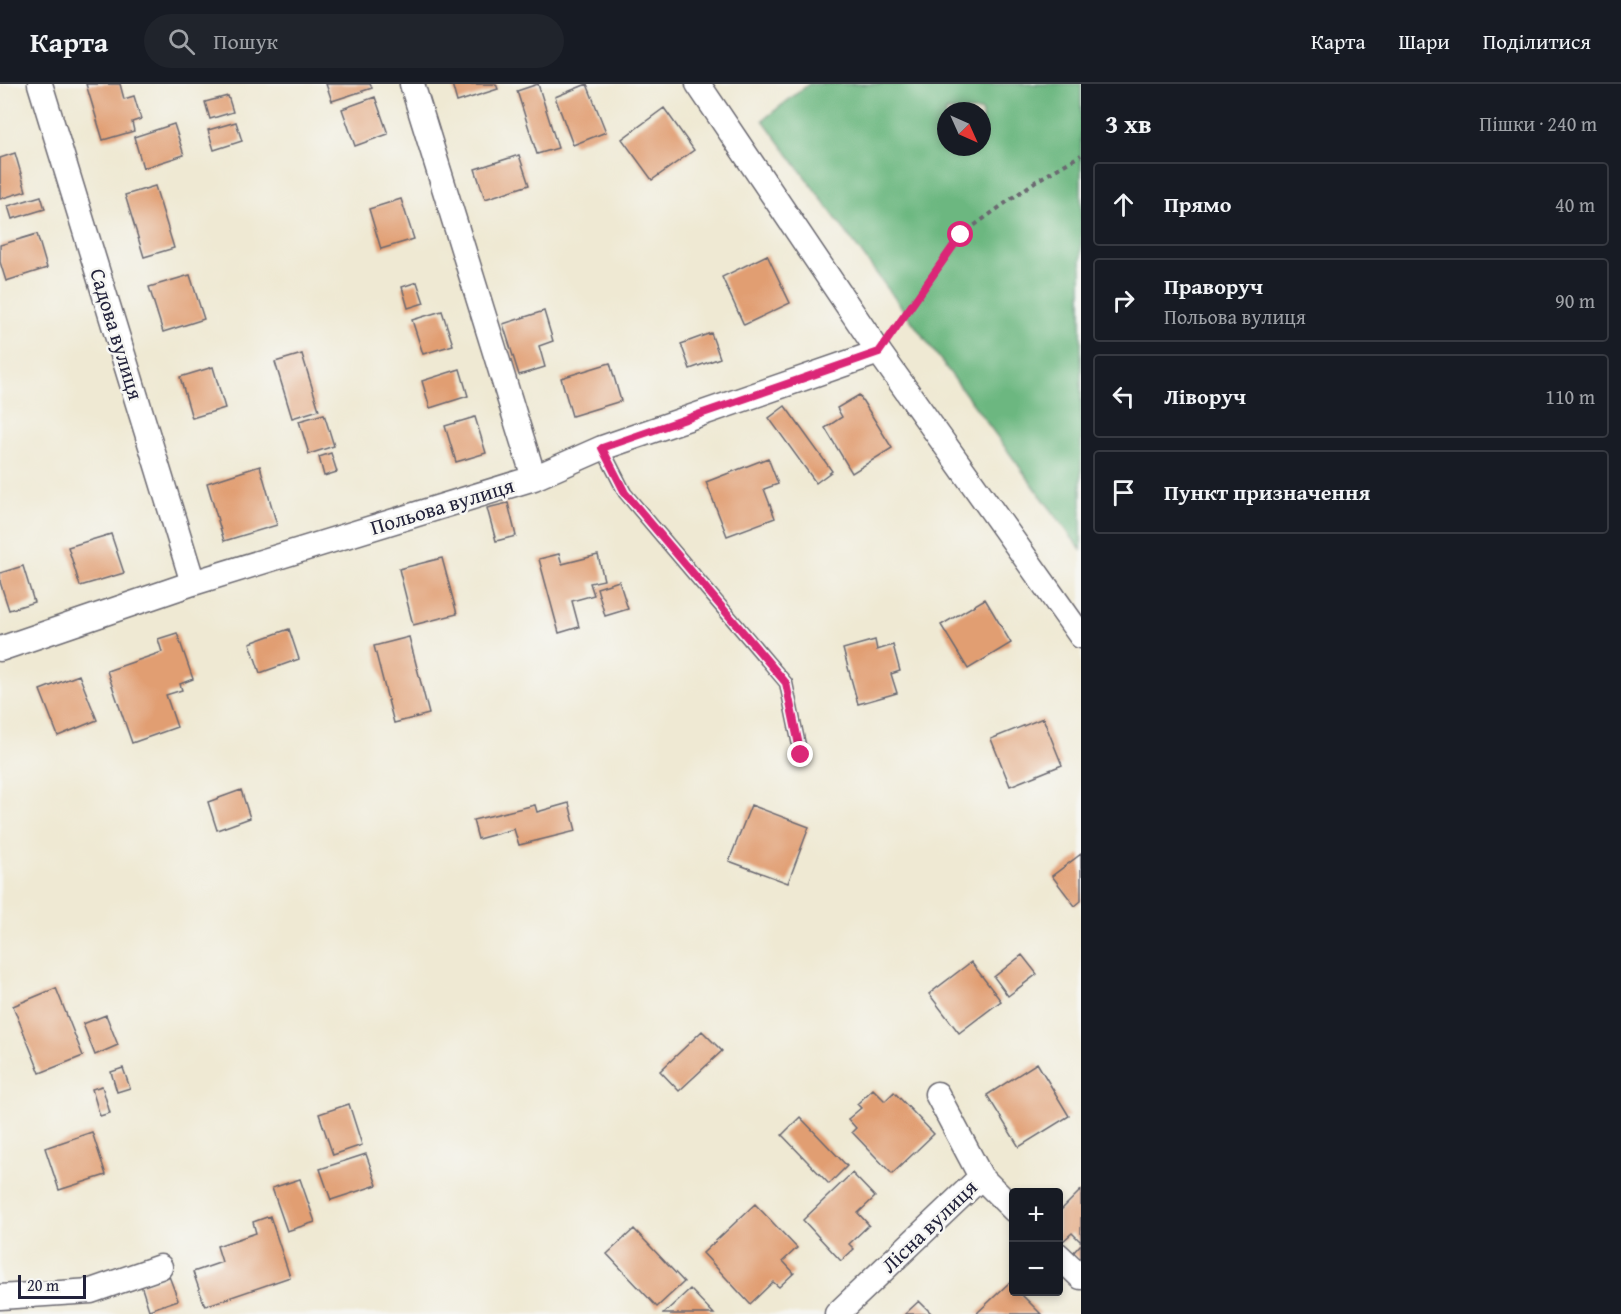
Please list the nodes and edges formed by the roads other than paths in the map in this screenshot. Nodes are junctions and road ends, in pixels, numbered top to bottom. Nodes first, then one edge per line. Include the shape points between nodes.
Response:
1 (40, 84) edge
2 (412, 84) edge
3 (698, 84) edge
4 (879, 352) junction
5 (602, 448) junction
6 (534, 478) junction
7 (193, 583) junction
8 (1081, 636) edge
9 (0, 649) edge
10 (801, 755) dead end
11 (937, 1094) dead end
12 (981, 1177) junction
13 (1009, 1205) edge
14 (1063, 1259) edge
15 (160, 1267) dead end
16 (1081, 1277) edge
17 (0, 1297) edge
18 (837, 1314) edge

1 - 7 street, Садова вулиця
2 - 6 street
3 - 4 street
4 - 5 street, Польова вулиця
4 - 8 street
5 - 6 street, Польова вулиця
5 - 10 lane via 625,493 786,683
6 - 7 street, Польова вулиця
7 - 9 street, Польова вулиця
11 - 12 street, Лісна вулиця
12 - 13 street
12 - 18 street, Лісна вулиця
14 - 16 street
15 - 17 street via 91,1291

